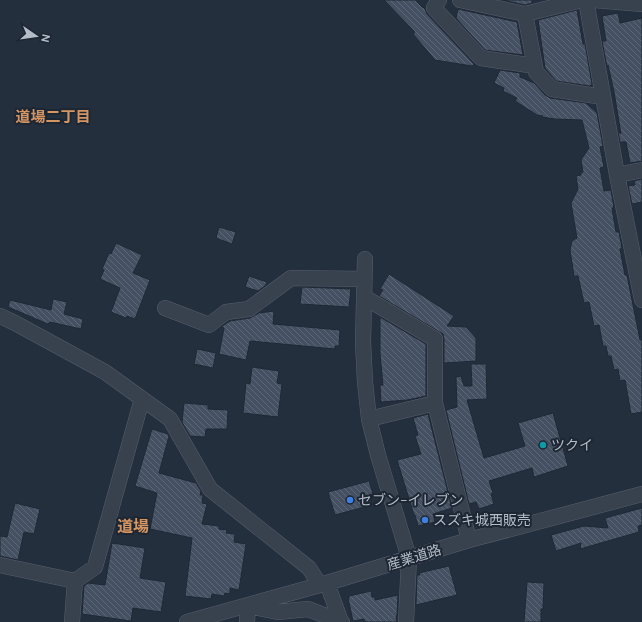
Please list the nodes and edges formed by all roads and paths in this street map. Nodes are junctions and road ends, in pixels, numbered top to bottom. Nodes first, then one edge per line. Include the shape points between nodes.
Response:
1 (440, 0) edge
2 (460, 0) edge
3 (582, 0) edge
4 (586, 0) edge
5 (594, 0) edge
6 (642, 4) edge
7 (525, 14) junction
8 (535, 66) junction
9 (603, 97) junction
10 (642, 170) edge
11 (617, 175) junction
12 (365, 259) dead end
13 (364, 279) junction
14 (364, 297) junction
15 (642, 300) edge
16 (165, 308) dead end
17 (0, 316) edge
18 (142, 399) junction
19 (434, 403) junction
20 (369, 419) junction
21 (642, 494) edge
22 (469, 540) junction
23 (409, 558) junction
24 (0, 565) edge
25 (75, 581) junction
26 (324, 584) junction
27 (248, 606) junction
28 (72, 622) edge
29 (187, 622) edge
30 (247, 622) edge
31 (341, 622) edge
32 (406, 622) edge

1 - 8 street via 434,8 481,58
2 - 7 street
3 - 7 street
4 - 9 street
5 - 6 street
7 - 8 street
8 - 9 street via 536,72 552,89
9 - 11 street
10 - 11 street
11 - 15 street
12 - 13 street
13 - 14 street
13 - 16 street via 291,278 249,309 226,312 209,325
14 - 19 street via 435,339
14 - 20 street via 364,382
17 - 18 street via 105,372
18 - 25 street via 95,567
18 - 26 street via 170,419 210,489 309,568
19 - 20 street
19 - 22 street
20 - 23 street
21 - 22 street, 産業道路
22 - 23 street, 産業道路
23 - 26 street, 産業道路
23 - 32 street
24 - 25 street
25 - 28 street
26 - 27 street, 産業道路
26 - 31 street
27 - 29 street, 産業道路
27 - 30 street
27 - 31 street via 278,612 308,609

